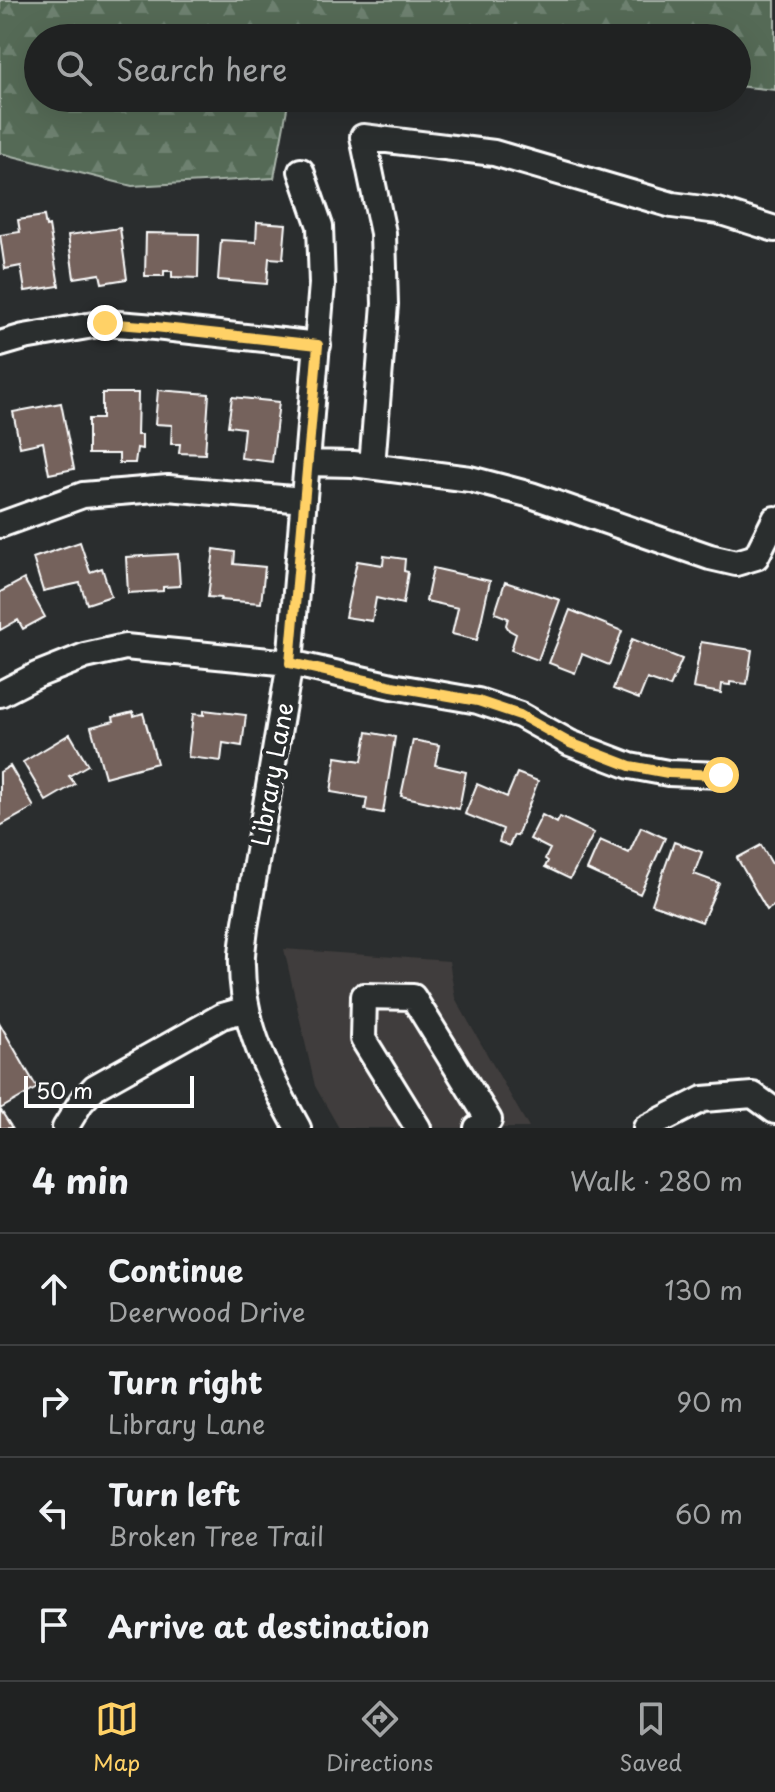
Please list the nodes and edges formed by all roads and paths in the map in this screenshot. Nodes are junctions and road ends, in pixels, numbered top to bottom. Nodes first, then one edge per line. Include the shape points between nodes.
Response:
1 (301, 171) dead end
2 (775, 229) edge
3 (0, 344) edge
4 (318, 345) junction
5 (307, 463) junction
6 (372, 466) junction
7 (304, 500) junction
8 (775, 519) edge
9 (0, 525) edge
10 (769, 547) edge
11 (290, 663) junction
12 (0, 694) edge
13 (721, 775) dead end
14 (247, 1009) junction
15 (775, 1111) edge
16 (65, 1128) edge
17 (298, 1128) edge
18 (418, 1128) edge
19 (477, 1128) edge
20 (646, 1128) edge

1 - 4 street, Library Lane via 320,226
2 - 6 street via 494,153 363,137 383,233 385,304
3 - 4 street via 105,323
4 - 5 street, Library Lane
5 - 6 street
5 - 7 street, Library Lane
6 - 10 street via 470,479 531,495 736,563
7 - 9 street via 168,488 83,495
7 - 11 street, Library Lane
8 - 10 street
11 - 12 street via 125,647 85,656
11 - 13 street via 478,701 630,766
11 - 14 street, Library Lane via 245,928 241,965
14 - 16 street via 222,1016 95,1087
14 - 17 street, Library Lane via 272,1082
15 - 20 street via 753,1095 703,1099
18 - 19 street via 363,1039 364,996 413,997 489,1120

